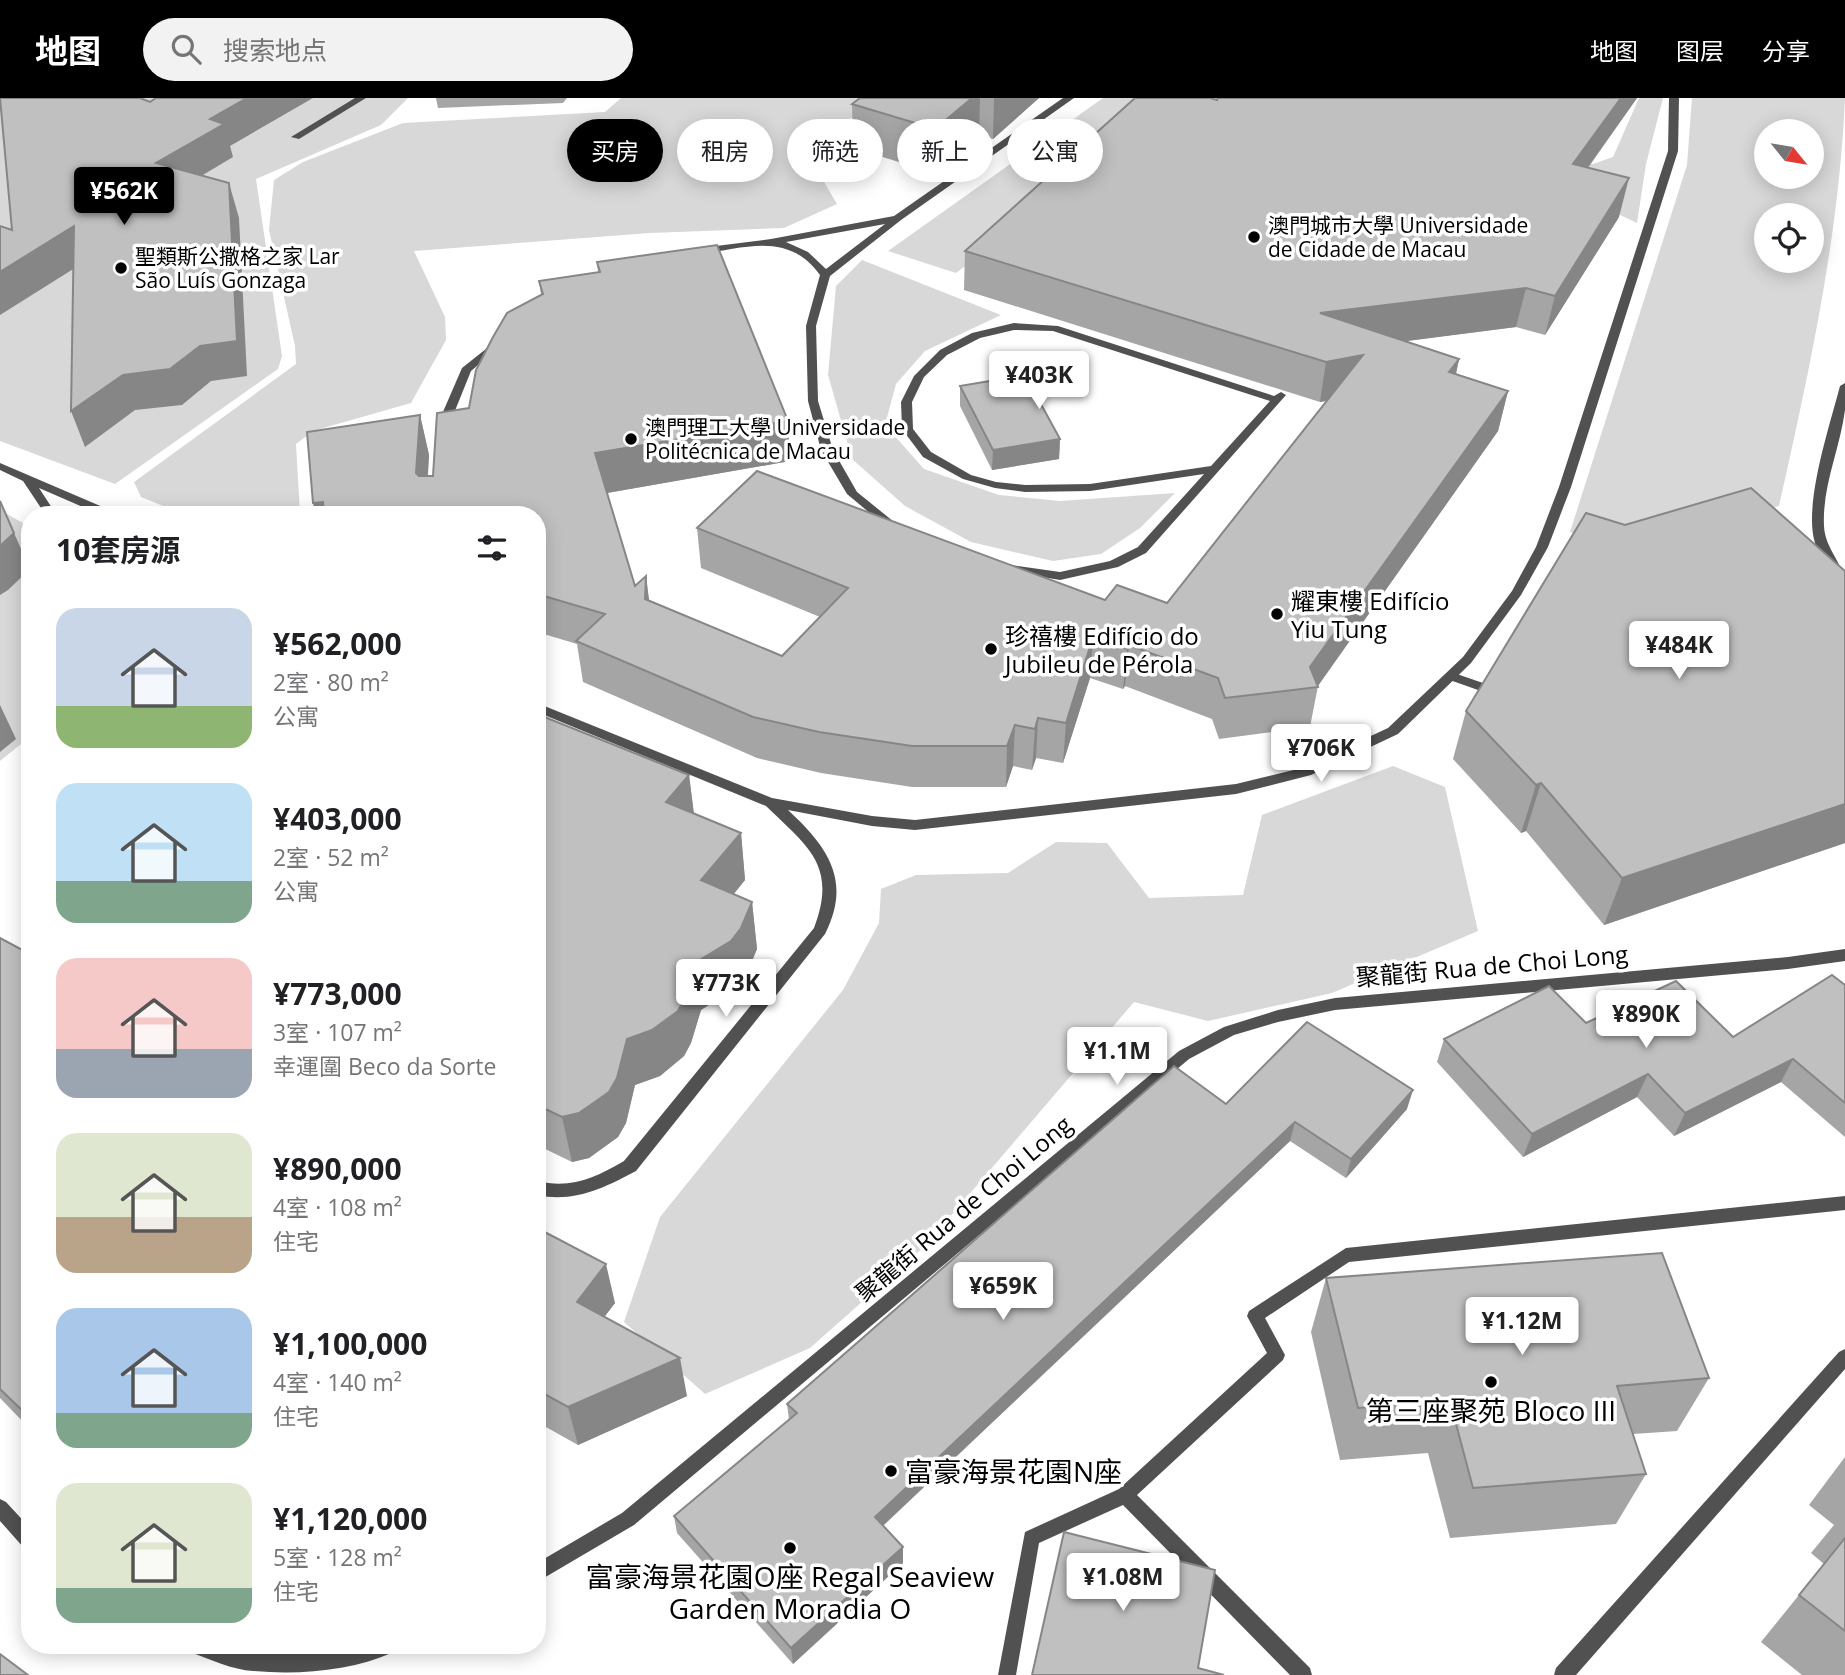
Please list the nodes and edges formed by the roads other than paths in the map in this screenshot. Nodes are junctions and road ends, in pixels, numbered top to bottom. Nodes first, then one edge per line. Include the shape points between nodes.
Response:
1 (361, 98) edge
2 (1069, 98) edge
3 (1674, 98) edge
4 (296, 137) dead end
5 (898, 218) junction
6 (771, 242) junction
7 (692, 253) edge
8 (825, 275) junction
9 (511, 333) edge
10 (1845, 386) edge
11 (438, 444) edge
12 (0, 466) edge
13 (1215, 469) junction
14 (27, 477) junction
15 (45, 506) edge
16 (90, 506) edge
17 (908, 535) edge
18 (996, 564) edge
19 (1845, 582) edge
20 (1451, 676) junction
21 (1478, 686) edge
22 (546, 711) edge
23 (770, 802) junction
24 (1845, 955) edge
25 (546, 1191) edge
26 (1845, 1203) edge
27 (1845, 1357) edge
28 (1125, 1495) junction
29 (0, 1508) edge
30 (21, 1532) edge
31 (546, 1568) edge
32 (226, 1654) edge
33 (363, 1654) edge
34 (1007, 1675) edge
35 (1303, 1675) edge
36 (1563, 1675) edge

1 - 4 street
2 - 5 street
3 - 20 street via 1673,150 1542,547 1517,592
5 - 6 street
5 - 8 street
6 - 7 street
6 - 8 street via 814,258
8 - 17 street via 811,326 810,354 813,401 827,450 853,494
9 - 11 street via 466,370
10 - 19 street via 1819,506 1819,538
12 - 14 street
13 - 13 street via 1279,398 1054,328 1010,325 944,350 926,366 905,406 909,436 926,456 967,477 995,484 1111,486
13 - 18 street via 1142,550 1114,564 1059,576
14 - 15 street
14 - 16 street
20 - 21 street
20 - 23 street via 1393,731 1306,772 1236,789 915,825
22 - 23 street
23 - 25 street via 799,827 826,867 831,888 820,930 630,1166 580,1190
24 - 31 street, 聚龍街 Rua de Choi Long via 1335,1004 1229,1031 1184,1055 628,1519
26 - 28 street via 1346,1255 1255,1316 1277,1355
27 - 36 street
28 - 34 street via 1031,1538
28 - 35 street
29 - 30 street
32 - 33 street via 251,1662 319,1662

